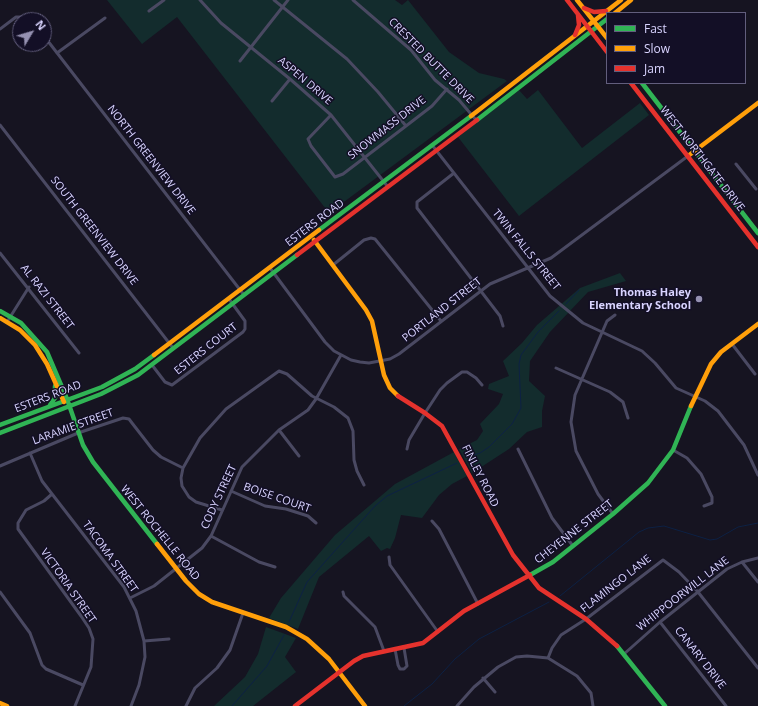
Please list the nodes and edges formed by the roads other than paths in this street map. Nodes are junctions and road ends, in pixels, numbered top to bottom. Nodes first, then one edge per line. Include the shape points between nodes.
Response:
1 (164, 0) edge
2 (200, 0) edge
3 (274, 0) edge
4 (288, 0) edge
5 (353, 0) edge
6 (567, 0) edge
7 (577, 0) edge
8 (621, 0) edge
9 (631, 0) edge
10 (283, 7) junction
11 (583, 7) junction
12 (609, 10) junction
13 (149, 11) dead end
14 (606, 12) edge
15 (606, 12) edge
16 (616, 12) edge
17 (578, 13) junction
18 (105, 18) dead end
19 (12, 20) edge
20 (606, 20) edge
21 (594, 22) junction
22 (598, 26) junction
23 (588, 27) junction
24 (0, 29) edge
25 (591, 31) junction
26 (574, 37) junction
27 (606, 37) edge
28 (52, 47) edge
29 (251, 48) junction
30 (606, 51) edge
31 (57, 54) junction
32 (240, 61) dead end
33 (290, 79) junction
34 (633, 84) edge
35 (643, 84) edge
36 (447, 89) junction
37 (646, 89) junction
38 (641, 95) junction
39 (272, 101) dead end
40 (758, 103) edge
41 (331, 115) junction
42 (472, 115) junction
43 (476, 120) junction
44 (0, 125) edge
45 (406, 126) junction
46 (432, 145) junction
47 (436, 150) junction
48 (694, 151) junction
49 (365, 156) junction
50 (688, 156) junction
51 (736, 164) dead end
52 (454, 173) junction
53 (384, 181) junction
54 (388, 186) junction
55 (756, 189) dead end
56 (736, 205) junction
57 (729, 210) junction
58 (758, 233) edge
59 (311, 237) junction
60 (315, 242) junction
61 (758, 247) edge
62 (0, 252) edge
63 (332, 265) junction
64 (270, 268) junction
65 (528, 268) junction
66 (273, 273) junction
67 (29, 287) junction
68 (241, 290) junction
69 (481, 290) junction
70 (244, 295) junction
71 (229, 299) junction
72 (233, 303) junction
73 (0, 311) edge
74 (615, 314) dead end
75 (10, 316) junction
76 (0, 318) edge
77 (441, 321) junction
78 (7, 322) junction
79 (758, 324) edge
80 (502, 326) dead end
81 (603, 332) junction
82 (169, 344) junction
83 (732, 344) junction
84 (173, 348) junction
85 (79, 353) dead end
86 (341, 355) junction
87 (381, 361) junction
88 (152, 365) junction
89 (556, 368) dead end
90 (754, 374) dead end
91 (52, 377) junction
92 (583, 379) junction
93 (482, 385) dead end
94 (694, 397) junction
95 (65, 399) junction
96 (316, 399) junction
97 (48, 406) junction
98 (68, 406) junction
99 (425, 413) junction
100 (628, 418) dead end
101 (14, 420) junction
102 (0, 425) edge
103 (16, 426) junction
104 (279, 430) junction
105 (0, 432) edge
106 (78, 433) junction
107 (407, 449) dead end
108 (518, 449) dead end
109 (673, 450) junction
110 (30, 453) junction
111 (298, 456) dead end
112 (0, 466) edge
113 (183, 468) junction
114 (758, 475) edge
115 (364, 486) dead end
116 (231, 491) junction
117 (52, 494) junction
118 (704, 506) dead end
119 (222, 510) junction
120 (613, 514) junction
121 (432, 521) dead end
122 (316, 523) dead end
123 (211, 536) junction
124 (573, 546) junction
125 (388, 556) dead end
126 (758, 558) edge
127 (742, 562) junction
128 (275, 567) dead end
129 (176, 569) junction
130 (529, 577) junction
131 (758, 582) edge
132 (0, 592) edge
133 (343, 592) dead end
134 (698, 592) junction
135 (130, 598) junction
136 (478, 604) junction
137 (243, 613) junction
138 (586, 619) junction
139 (660, 622) junction
140 (438, 632) junction
141 (169, 640) dead end
142 (144, 641) junction
143 (404, 648) junction
144 (395, 649) junction
145 (384, 651) junction
146 (624, 654) junction
147 (548, 658) junction
148 (758, 668) edge
149 (339, 672) junction
150 (483, 678) junction
151 (83, 685) junction
152 (494, 692) dead end
153 (0, 703) edge
154 (7, 706) edge
155 (75, 706) edge
156 (131, 706) edge
157 (186, 706) edge
158 (295, 706) edge
159 (365, 706) edge
160 (457, 706) edge
161 (593, 706) edge
162 (665, 706) edge
163 (726, 706) edge

1 - 13 street
2 - 29 street, ASPEN DRIVE via 221,23
3 - 10 street
4 - 10 street
5 - 36 street, CRESTED BUTTE DRIVE via 411,50 435,80
6 - 17 main road
7 - 11 main road
8 - 12 main road, ESTERS ROAD
9 - 16 main road
10 - 29 street
10 - 45 street via 360,72
11 - 12 main road via 599,12
11 - 21 main road
12 - 14 main road, ESTERS ROAD
15 - 21 main road, ESTERS ROAD
17 - 23 main road
17 - 26 main road via 579,25
18 - 31 street
19 - 24 street
20 - 22 main road, ESTERS ROAD
21 - 22 main road
21 - 23 main road, ESTERS ROAD
22 - 25 main road, ESTERS ROAD
22 - 27 main road
23 - 25 main road
23 - 26 main road, ESTERS ROAD
25 - 30 main road
25 - 43 main road, ESTERS ROAD
26 - 42 main road, ESTERS ROAD
28 - 31 street, NORTH GREENVIEW DRIVE
29 - 32 street
29 - 33 street, ASPEN DRIVE
31 - 68 street, NORTH GREENVIEW DRIVE
33 - 39 street
33 - 41 street, ASPEN DRIVE
34 - 38 main road, WEST NORTHGATE DRIVE
35 - 37 main road, WEST NORTHGATE DRIVE
36 - 42 street, CRESTED BUTTE DRIVE
36 - 45 street, SNOWMASS DRIVE via 432,106
37 - 38 main road
37 - 48 main road, WEST NORTHGATE DRIVE
38 - 50 main road, WEST NORTHGATE DRIVE
40 - 48 main road, PORTLAND STREET
41 - 49 street, ASPEN DRIVE
41 - 49 street, SNOWMASS DRIVE via 308,139 335,177 343,174
42 - 43 street, CRESTED BUTTE DRIVE
42 - 46 main road, ESTERS ROAD
43 - 47 main road, ESTERS ROAD
44 - 82 street, SOUTH GREENVIEW DRIVE
45 - 49 street, SNOWMASS DRIVE
46 - 47 street, TWIN FALLS STREET
46 - 53 main road, ESTERS ROAD
47 - 52 street, TWIN FALLS STREET
47 - 54 main road, ESTERS ROAD
48 - 50 main road, PORTLAND STREET
48 - 56 main road, WEST NORTHGATE DRIVE
49 - 53 street, ASPEN DRIVE
50 - 57 main road, WEST NORTHGATE DRIVE
50 - 65 street, PORTLAND STREET via 551,258
51 - 55 street
52 - 65 street, TWIN FALLS STREET
52 - 69 street via 416,204
53 - 54 street, ASPEN DRIVE
53 - 59 main road, ESTERS ROAD
54 - 60 main road, ESTERS ROAD
56 - 57 main road
56 - 58 main road, WEST NORTHGATE DRIVE
57 - 61 main road, WEST NORTHGATE DRIVE
59 - 60 main road, FINLEY ROAD
59 - 64 main road, ESTERS ROAD
60 - 63 main road, FINLEY ROAD
60 - 66 main road, ESTERS ROAD
62 - 67 street, AL RAZI STREET
63 - 77 street via 364,240 375,239
63 - 87 main road, FINLEY ROAD via 372,321
64 - 66 street, PORTLAND STREET
64 - 68 main road, ESTERS ROAD
65 - 69 street, PORTLAND STREET
65 - 81 street, TWIN FALLS STREET via 550,296 583,323
66 - 70 main road, ESTERS ROAD
66 - 86 street, PORTLAND STREET via 325,342
67 - 75 street
67 - 85 street, AL RAZI STREET
68 - 70 street, NORTH GREENVIEW DRIVE
68 - 71 main road, ESTERS ROAD
69 - 77 street, PORTLAND STREET
69 - 80 street via 500,316
70 - 72 main road, ESTERS ROAD
71 - 72 street, ESTERS COURT
71 - 82 main road, ESTERS ROAD
72 - 84 main road, ESTERS ROAD
72 - 88 street, ESTERS COURT via 245,321 243,332 172,385 165,382
73 - 75 main road, WEST ROCHELLE ROAD
74 - 81 street via 607,321
75 - 78 street
75 - 95 main road, WEST ROCHELLE ROAD via 30,332 47,352
76 - 78 main road, WEST ROCHELLE ROAD
77 - 87 street, PORTLAND STREET via 399,354
78 - 91 main road, WEST ROCHELLE ROAD via 20,330 35,345
79 - 83 main road, CHEYENNE STREET
81 - 92 street
81 - 94 street, TWIN FALLS STREET via 642,351 676,388
82 - 84 street, SOUTH GREENVIEW DRIVE
82 - 95 main road, ESTERS ROAD via 120,378
83 - 90 street
83 - 94 main road, CHEYENNE STREET via 711,364
84 - 88 main road, ESTERS ROAD
86 - 87 street, PORTLAND STREET via 360,362
86 - 96 street, CODY STREET
87 - 99 main road, FINLEY ROAD via 387,383 396,395
88 - 98 main road, ESTERS ROAD via 122,384
89 - 92 street
91 - 95 main road, WEST ROCHELLE ROAD
91 - 97 main road via 55,398
92 - 100 street via 610,392 623,402
92 - 120 street via 572,406 571,434 576,451 598,494
93 - 99 street via 467,372 462,372 440,390
94 - 109 main road, CHEYENNE STREET
94 - 114 street, TWIN FALLS STREET via 712,406 723,417 748,451
95 - 97 main road, ESTERS ROAD
95 - 98 main road, WEST ROCHELLE ROAD
96 - 104 street, CODY STREET via 300,416
96 - 113 street via 287,374 279,371 274,373 226,409 207,429
96 - 115 street via 340,411 351,424 354,460
97 - 101 main road, ESTERS ROAD
98 - 103 main road, ESTERS ROAD
98 - 106 main road, WEST ROCHELLE ROAD
99 - 107 street via 409,440
99 - 130 main road, FINLEY ROAD via 442,426 450,437 499,533
101 - 102 main road, ESTERS ROAD
101 - 103 main road
103 - 105 main road, ESTERS ROAD
104 - 111 street
104 - 116 street, CODY STREET via 242,467
106 - 110 street, LARAMIE STREET
106 - 113 street, LARAMIE STREET via 123,418 128,420 157,454
106 - 129 main road, WEST ROCHELLE ROAD via 93,462
108 - 124 street via 552,518
109 - 118 street via 687,458 701,474 712,497 712,503
109 - 120 main road, CHEYENNE STREET via 648,483
110 - 112 street, LARAMIE STREET
110 - 117 street, TACOMA STREET via 42,482
113 - 119 street via 182,486 189,498
116 - 119 street, CODY STREET
116 - 122 street, BOISE COURT via 265,506 308,516
117 - 135 street, TACOMA STREET
117 - 151 street, VICTORIA STREET via 26,510 18,523 18,529 88,628 93,639 93,658
119 - 123 street, CODY STREET
120 - 124 main road, CHEYENNE STREET
121 - 136 street via 439,529
123 - 128 street via 259,562
123 - 129 street, CODY STREET via 202,548
124 - 130 main road, CHEYENNE STREET
125 - 140 street via 390,565
126 - 127 street, WHIPPOORWILL LANE
127 - 131 street
127 - 134 street, WHIPPOORWILL LANE
129 - 135 street, CODY STREET via 154,586
129 - 137 main road, WEST ROCHELLE ROAD via 199,594 212,602
130 - 136 main road, CHEYENNE STREET
130 - 138 main road, FINLEY ROAD via 551,597
132 - 151 street via 30,633 42,665
133 - 145 street via 374,627
134 - 138 street, FLAMINGO LANE via 663,560
134 - 139 street, WHIPPOORWILL LANE
134 - 148 street, FLAMINGO LANE
135 - 142 street, TACOMA STREET via 141,624
136 - 140 main road, CHEYENNE STREET via 464,611
137 - 149 main road, WEST ROCHELLE ROAD via 286,627 308,639
137 - 157 street via 230,650 217,668 195,688
138 - 146 main road, FINLEY ROAD via 606,634
138 - 147 street, FLAMINGO LANE via 561,635
139 - 146 street, WHIPPOORWILL LANE
139 - 163 street, CANARY DRIVE
140 - 143 main road, CHEYENNE STREET via 424,643
141 - 142 street
142 - 156 street, TACOMA STREET via 145,657
143 - 144 main road, CHEYENNE STREET
143 - 144 street via 404,669 400,669 398,665
144 - 145 main road, CHEYENNE STREET
145 - 149 main road, CHEYENNE STREET via 363,656
146 - 162 main road, FINLEY ROAD
147 - 150 street via 516,657
147 - 161 street via 567,669 586,685 591,693
149 - 158 main road, CHEYENNE STREET
149 - 159 main road, WEST ROCHELLE ROAD
150 - 152 street
150 - 160 street
151 - 155 street, VICTORIA STREET
153 - 154 main road

